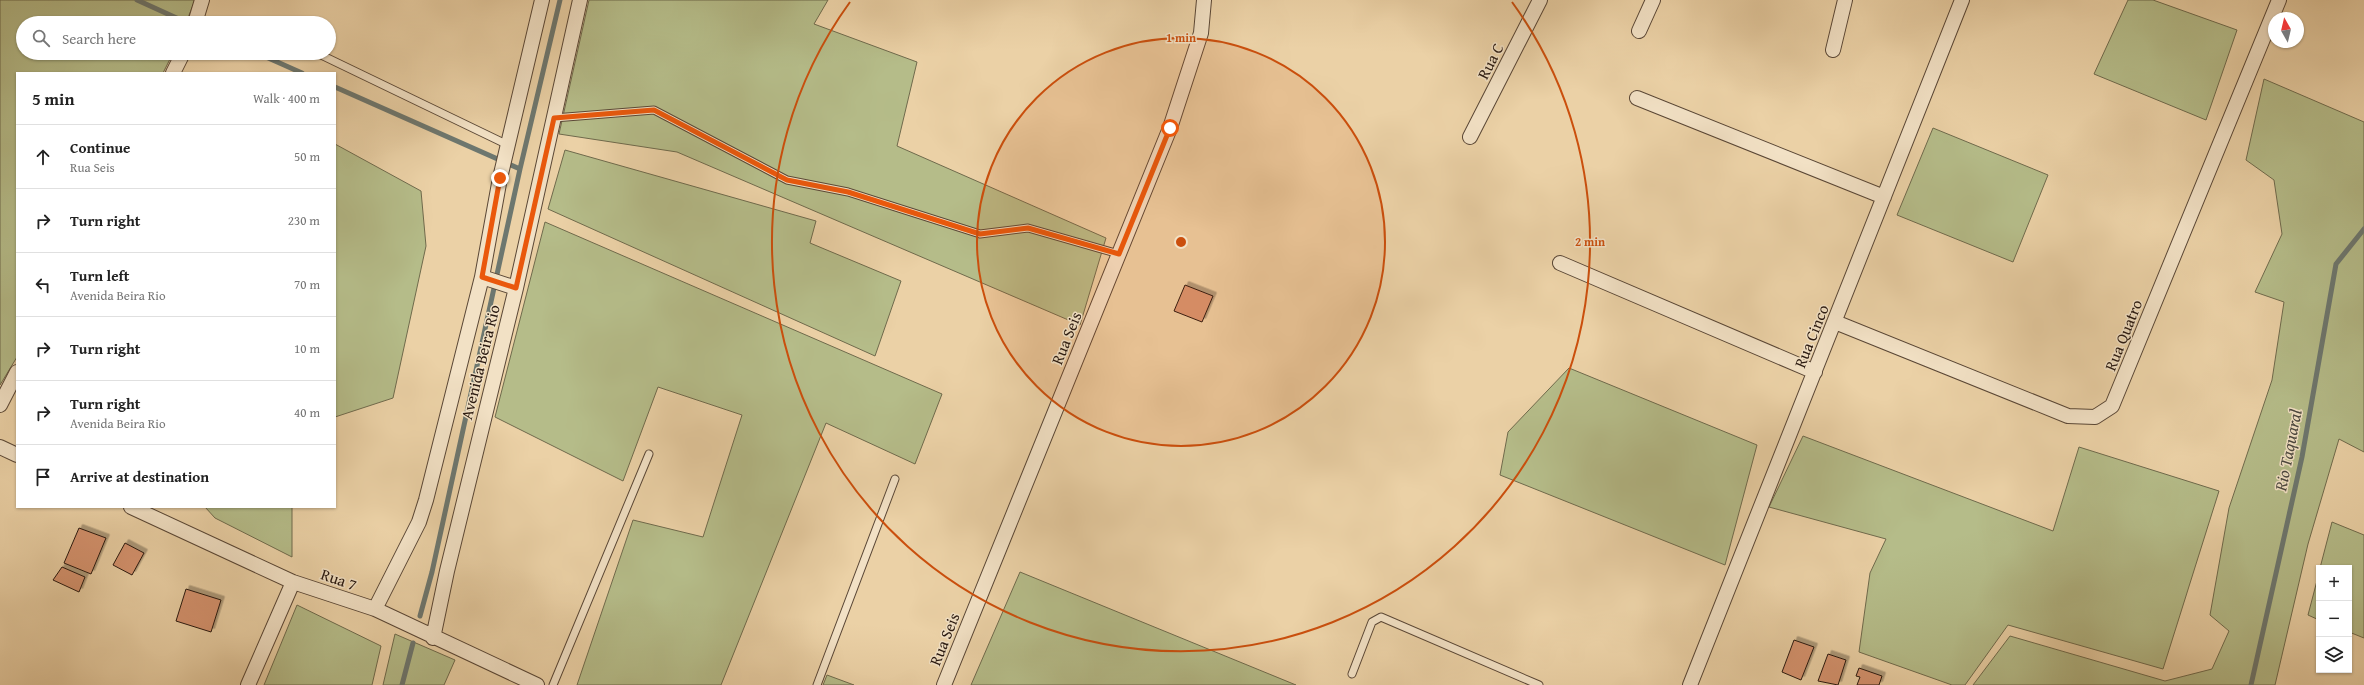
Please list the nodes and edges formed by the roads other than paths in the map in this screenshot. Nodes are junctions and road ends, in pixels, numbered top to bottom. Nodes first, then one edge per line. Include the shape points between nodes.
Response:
1 (202, 0) edge
2 (542, 0) edge
3 (580, 0) edge
4 (1204, 0) edge
5 (1540, 0) edge
6 (1653, 0) edge
7 (1845, 0) edge
8 (1962, 0) edge
9 (2279, 0) edge
10 (197, 16) edge
11 (1639, 31) dead end
12 (1833, 50) dead end
13 (180, 60) edge
14 (331, 60) edge
15 (174, 72) edge
16 (1637, 98) dead end
17 (554, 118) junction
18 (1470, 137) dead end
19 (507, 150) junction
20 (1884, 197) junction
21 (1119, 254) junction
22 (1560, 263) dead end
23 (485, 278) junction
24 (509, 286) junction
25 (1835, 322) junction
26 (1815, 372) junction
27 (16, 374) edge
28 (0, 405) edge
29 (0, 447) edge
30 (649, 454) dead end
31 (16, 455) edge
32 (895, 479) dead end
33 (133, 508) edge
34 (293, 582) junction
35 (375, 609) junction
36 (433, 638) junction
37 (1352, 674) dead end
38 (248, 685) edge
39 (537, 685) edge
40 (553, 685) edge
41 (817, 685) edge
42 (944, 685) edge
43 (1539, 685) edge
44 (1690, 685) edge

1 - 10 street
2 - 19 street, Avenida Beira Rio
3 - 17 street, Avenida Beira Rio
4 - 21 street, Rua Seis via 1201,33 1170,128
5 - 18 street, Rua C
6 - 11 street
7 - 12 street
8 - 20 street, Rua Cinco
9 - 25 street, Rua Quatro via 2112,406 2095,417 2068,416
13 - 15 street
14 - 19 lane
16 - 20 street
17 - 21 lane via 654,110 787,180 848,192 980,234 1028,228
17 - 24 street, Avenida Beira Rio
19 - 23 street, Avenida Beira Rio
20 - 25 street, Rua Cinco
21 - 42 street, Rua Seis
22 - 26 street
23 - 24 street
23 - 35 street, Avenida Beira Rio via 419,522
24 - 36 street, Avenida Beira Rio
25 - 26 street, Rua Cinco
26 - 44 street, Rua Cinco
27 - 28 street
29 - 31 street
30 - 40 lane
32 - 41 lane
33 - 34 street, Rua 7
34 - 35 street, Rua 7
34 - 38 street
35 - 36 street, Rua 7
36 - 39 street, Rua 7
37 - 43 lane via 1372,622 1381,617

